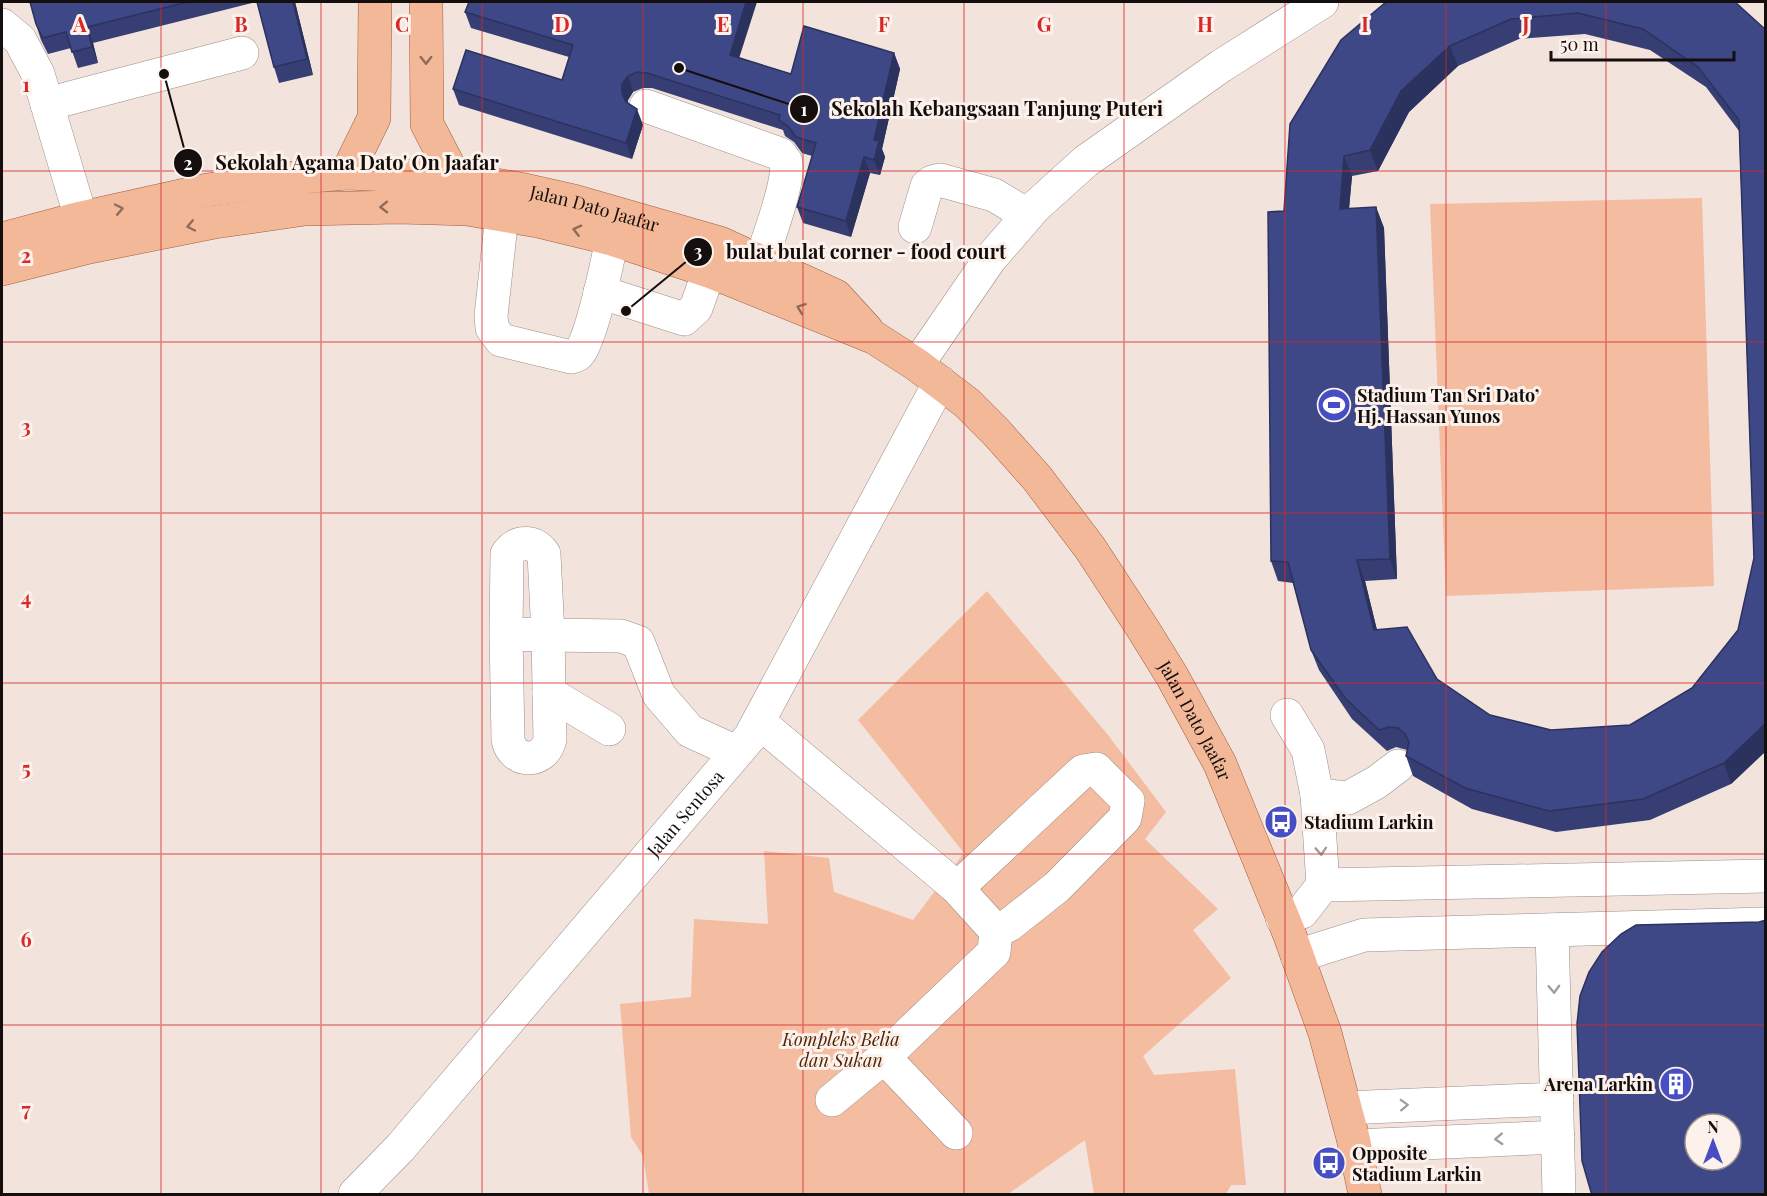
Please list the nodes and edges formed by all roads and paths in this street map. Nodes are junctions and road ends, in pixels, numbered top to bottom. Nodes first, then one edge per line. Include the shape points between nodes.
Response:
1 (375, 2) edge
2 (426, 2) edge
3 (1322, 2) edge
4 (2, 25) edge
5 (242, 53) dead end
6 (47, 104) junction
7 (646, 106) dead end
8 (347, 173) junction
9 (455, 178) junction
10 (502, 215) junction
11 (1027, 216) junction
12 (81, 218) junction
13 (915, 227) dead end
14 (2, 238) edge
15 (612, 239) junction
16 (761, 260) junction
17 (2, 269) edge
18 (710, 271) junction
19 (600, 292) junction
20 (875, 338) junction
21 (929, 374) junction
22 (506, 634) junction
23 (548, 635) junction
24 (549, 693) junction
25 (1287, 715) dead end
26 (759, 722) junction
27 (609, 729) dead end
28 (736, 752) junction
29 (1398, 766) dead end
30 (1317, 795) junction
31 (1766, 876) edge
32 (1323, 885) junction
33 (956, 887) junction
34 (1282, 918) junction
35 (1766, 924) edge
36 (1552, 930) junction
37 (996, 931) junction
38 (1297, 956) junction
39 (884, 1057) junction
40 (1557, 1099) junction
41 (832, 1100) dead end
42 (1345, 1108) junction
43 (956, 1133) dead end
44 (1558, 1137) junction
45 (1355, 1146) junction
46 (355, 1194) edge
47 (1365, 1194) edge
48 (1559, 1194) edge

1 - 8 main road via 374,118
2 -> 9 main road via 427,124
3 - 11 street, Jalan Sentosa via 1221,66 1086,161
4 - 6 street via 20,40 38,74
5 - 6 street
6 - 12 street
7 - 16 street via 780,154 786,162 779,203
8 - 9 main road, Jalan Dato Jaafar
12 -> 8 main road, Jalan Dato Jaafar via 207,190
9 - 16 main road, Jalan Dato Jaafar via 574,201 720,243
15 -> 10 main road, Jalan Dato Jaafar
10 -> 17 main road, Jalan Dato Jaafar via 467,209 305,209 203,224
10 - 19 street via 491,316 492,328 501,340 571,357 578,355 584,347
11 - 13 street via 994,195 940,180 927,186
11 - 21 street, Jalan Sentosa via 990,259
12 - 14 main road, Jalan Dato Jaafar
15 - 18 main road, Jalan Dato Jaafar
15 - 19 street
16 - 20 main road, Jalan Dato Jaafar via 836,296
18 - 19 street via 696,308 684,319
20 -> 18 main road, Jalan Dato Jaafar
20 - 21 main road, Jalan Dato Jaafar
21 - 26 street, Jalan Sentosa
21 - 34 main road, Jalan Dato Jaafar via 967,404 1037,478 1090,548 1143,629 1220,764
22 - 23 street
22 - 23 street via 507,554 517,544 528,543 540,548 546,561
22 - 24 street via 508,740 513,753 527,758 539,756 548,746
23 - 24 street
23 - 28 street via 621,636 638,642 659,695 690,731
24 - 27 street
25 - 30 street via 1308,750
26 - 28 street, Jalan Sentosa
26 - 33 street
28 - 46 street, Jalan Sentosa via 400,1148
29 - 30 street via 1348,798
30 -> 32 street
31 - 32 street
32 - 34 street via 1302,912
33 - 37 street
33 - 37 street via 1083,771 1096,769 1128,801 1125,818 1057,886
34 - 38 main road, Jalan Dato Jaafar
35 - 36 street
36 - 38 street via 1364,935
36 -> 40 street
37 - 39 street via 994,952
38 - 42 main road, Jalan Dato Jaafar via 1325,1033
39 - 41 street
39 - 43 street
42 -> 40 street
40 - 44 street
42 - 45 main road, Jalan Dato Jaafar
44 -> 45 street
44 - 48 street
45 - 47 main road, Jalan Dato Jaafar

